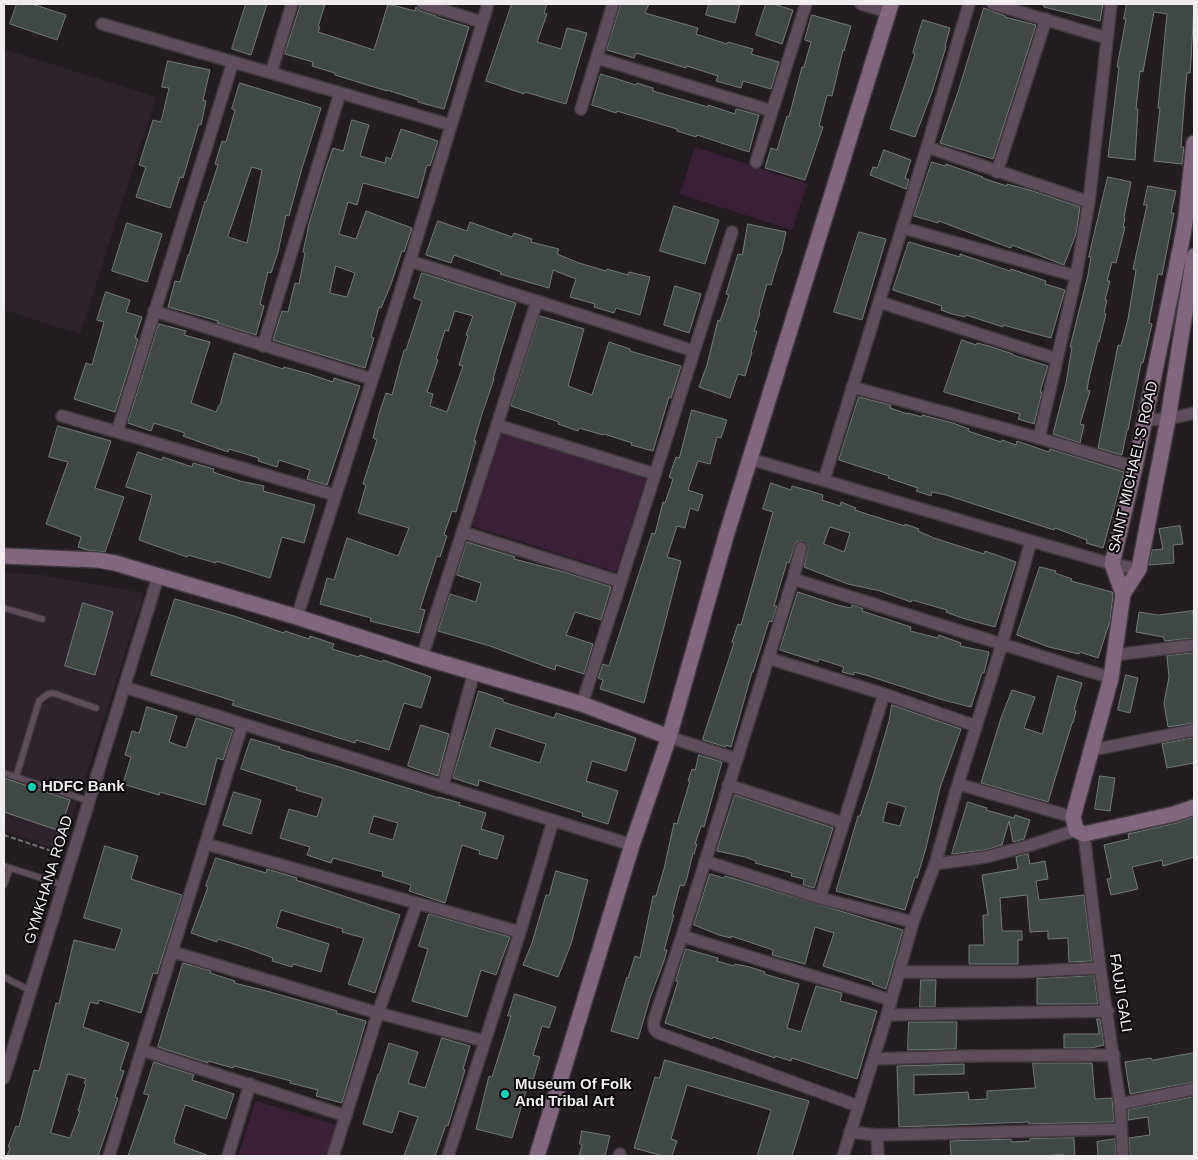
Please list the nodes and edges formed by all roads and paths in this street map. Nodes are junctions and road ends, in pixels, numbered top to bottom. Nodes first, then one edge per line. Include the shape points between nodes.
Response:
1 (292, 4) edge
2 (424, 4) edge
3 (488, 4) edge
4 (613, 4) edge
5 (806, 4) edge
6 (861, 4) edge
7 (969, 4) edge
8 (993, 4) edge
9 (1111, 4) edge
10 (889, 8) edge
11 (1046, 19) junction
12 (482, 22) junction
13 (102, 24) dead end
14 (1107, 38) junction
15 (597, 58) junction
16 (233, 62) junction
17 (271, 73) junction
18 (340, 93) junction
19 (581, 109) dead end
20 (772, 111) junction
21 (451, 125) junction
22 (1194, 145) edge
23 (927, 147) junction
24 (756, 162) dead end
25 (998, 172) junction
26 (1089, 202) junction
27 (903, 228) junction
28 (732, 232) dead end
29 (1194, 256) edge
30 (410, 261) junction
31 (1076, 276) junction
32 (537, 301) junction
33 (879, 302) junction
34 (154, 312) junction
35 (263, 346) junction
36 (694, 351) junction
37 (1056, 359) junction
38 (372, 379) junction
39 (852, 388) junction
40 (1194, 413) edge
41 (62, 416) dead end
42 (1168, 419) junction
43 (1145, 420) junction
44 (497, 425) junction
45 (117, 432) junction
46 (1039, 438) junction
47 (750, 459) junction
48 (1135, 467) junction
49 (655, 474) junction
50 (824, 480) junction
51 (335, 495) junction
52 (462, 532) junction
53 (1031, 541) junction
54 (801, 548) dead end
55 (4, 556) edge
56 (1112, 564) junction
57 (1139, 570) junction
58 (158, 577) junction
59 (793, 580) junction
60 (620, 582) junction
61 (1123, 594) junction
62 (4, 608) edge
63 (42, 618) dead end
64 (297, 618) junction
65 (1002, 644) junction
66 (1194, 645) edge
67 (1115, 656) junction
68 (422, 658) junction
69 (768, 658) junction
70 (474, 672) junction
71 (1111, 678) junction
72 (124, 687) junction
73 (884, 694) junction
74 (582, 704) junction
75 (96, 708) dead end
76 (242, 725) junction
77 (976, 726) junction
78 (1194, 730) edge
79 (669, 737) junction
80 (1092, 750) junction
81 (736, 759) junction
82 (4, 773) edge
83 (16, 777) junction
84 (958, 784) junction
85 (728, 785) junction
86 (443, 786) junction
87 (89, 801) junction
88 (1194, 807) edge
89 (553, 821) junction
90 (843, 823) junction
91 (1078, 827) junction
92 (4, 835) edge
93 (206, 844) junction
94 (632, 846) junction
95 (72, 858) junction
96 (705, 861) junction
97 (935, 864) junction
98 (7, 867) edge
99 (4, 885) edge
100 (63, 885) junction
101 (820, 898) junction
102 (417, 903) junction
103 (913, 922) junction
104 (520, 932) junction
105 (682, 936) junction
106 (173, 952) junction
107 (1100, 968) junction
108 (899, 972) junction
109 (4, 978) edge
110 (30, 991) junction
111 (891, 1000) junction
112 (1108, 1012) junction
113 (378, 1013) junction
114 (887, 1015) junction
115 (484, 1041) junction
116 (142, 1050) junction
117 (1114, 1055) junction
118 (873, 1058) junction
119 (4, 1078) edge
120 (250, 1084) junction
121 (1194, 1089) edge
122 (1120, 1104) junction
123 (858, 1106) junction
124 (346, 1116) junction
125 (1121, 1129) junction
126 (850, 1132) junction
127 (877, 1136) junction
128 (109, 1156) edge
129 (228, 1156) edge
130 (333, 1156) edge
131 (448, 1156) edge
132 (537, 1156) edge
133 (843, 1156) edge
134 (878, 1156) edge
135 (1123, 1156) edge

1 - 17 street
2 - 12 street
3 - 12 street
4 - 15 street
5 - 20 street
6 - 10 street
7 - 23 street
8 - 11 street
9 - 14 street
10 - 47 street
11 - 14 street
11 - 25 street
12 - 21 street
13 - 16 street
14 - 26 street
15 - 19 street
15 - 20 street
16 - 17 street
16 - 34 street
17 - 18 street
18 - 21 street
18 - 35 street
20 - 24 street
21 - 30 street
22 - 43 street, SAINT MICHAEL'S ROAD via 1186,217
23 - 25 street
23 - 27 street
25 - 26 street
26 - 31 street
27 - 31 street
27 - 33 street
28 - 36 street
29 - 42 street, SAINT MICHAEL'S ROAD
30 - 32 street
30 - 38 street
31 - 37 street
32 - 36 street
32 - 44 street
33 - 37 street
33 - 39 street
34 - 35 street
34 - 45 street
35 - 38 street
36 - 49 street
37 - 46 street
38 - 51 street
39 - 46 street
39 - 50 street
40 - 42 street
41 - 45 street
42 - 43 street
42 - 57 street, SAINT MICHAEL'S ROAD
43 - 48 street, SAINT MICHAEL'S ROAD
44 - 49 street
44 - 52 street
45 - 51 street
46 - 48 street
47 - 50 street
47 - 79 street
48 - 56 street, SAINT MICHAEL'S ROAD
49 - 60 street
50 - 53 street
51 - 64 street
52 - 60 street
52 - 68 street
53 - 56 street
53 - 65 street
54 - 59 street
55 - 58 street via 115,562
56 - 57 street
56 - 61 street, SAINT MICHAEL'S ROAD
57 - 61 street, SAINT MICHAEL'S ROAD
58 - 64 street
58 - 72 street, GYMKHANA ROAD
59 - 65 street
59 - 69 street
60 - 74 street
61 - 67 street
62 - 63 lane
64 - 68 street
65 - 71 street
65 - 77 street
66 - 67 street
67 - 71 street
68 - 70 street
69 - 73 street
69 - 81 street
70 - 74 street
70 - 86 street
71 - 80 street
72 - 76 street
72 - 87 street, GYMKHANA ROAD
73 - 77 street
73 - 90 street
74 - 79 street
75 - 83 lane via 53,693 39,701
76 - 86 street
76 - 93 street
77 - 84 street
78 - 80 street
79 - 81 street
79 - 94 street
80 - 91 street
81 - 85 street
82 - 83 lane
83 - 87 lane
84 - 91 street
84 - 97 street
85 - 90 street
85 - 96 street
86 - 89 street
87 - 95 street, GYMKHANA ROAD
88 - 91 street via 1174,814
89 - 94 street
89 - 104 street
90 - 101 street
91 - 97 street via 1031,845
91 - 107 street, FAUJI GALI
92 - 95 path
93 - 102 street
93 - 106 street
94 - 132 street
95 - 100 street, GYMKHANA ROAD
96 - 101 street
96 - 105 street
97 - 103 street
98 - 99 lane
98 - 100 lane
100 - 110 street, GYMKHANA ROAD
101 - 103 street
102 - 104 street
102 - 113 street
103 - 108 street
104 - 115 street
105 - 111 street
105 - 123 street via 654,1020 656,1031
106 - 113 street
106 - 116 street
107 - 108 street
107 - 112 street, FAUJI GALI
108 - 111 street
109 - 110 lane
110 - 119 street, GYMKHANA ROAD
111 - 114 street
112 - 114 street
112 - 117 street, FAUJI GALI
113 - 115 street
113 - 124 street
114 - 118 street
115 - 131 street
116 - 120 street
116 - 128 street
117 - 118 street
117 - 122 street, FAUJI GALI
118 - 123 street
120 - 124 street
120 - 129 street
121 - 122 street
122 - 125 street, FAUJI GALI
123 - 126 street
124 - 130 street
125 - 127 street
125 - 135 street, FAUJI GALI
126 - 127 street
126 - 133 street
127 - 134 street

